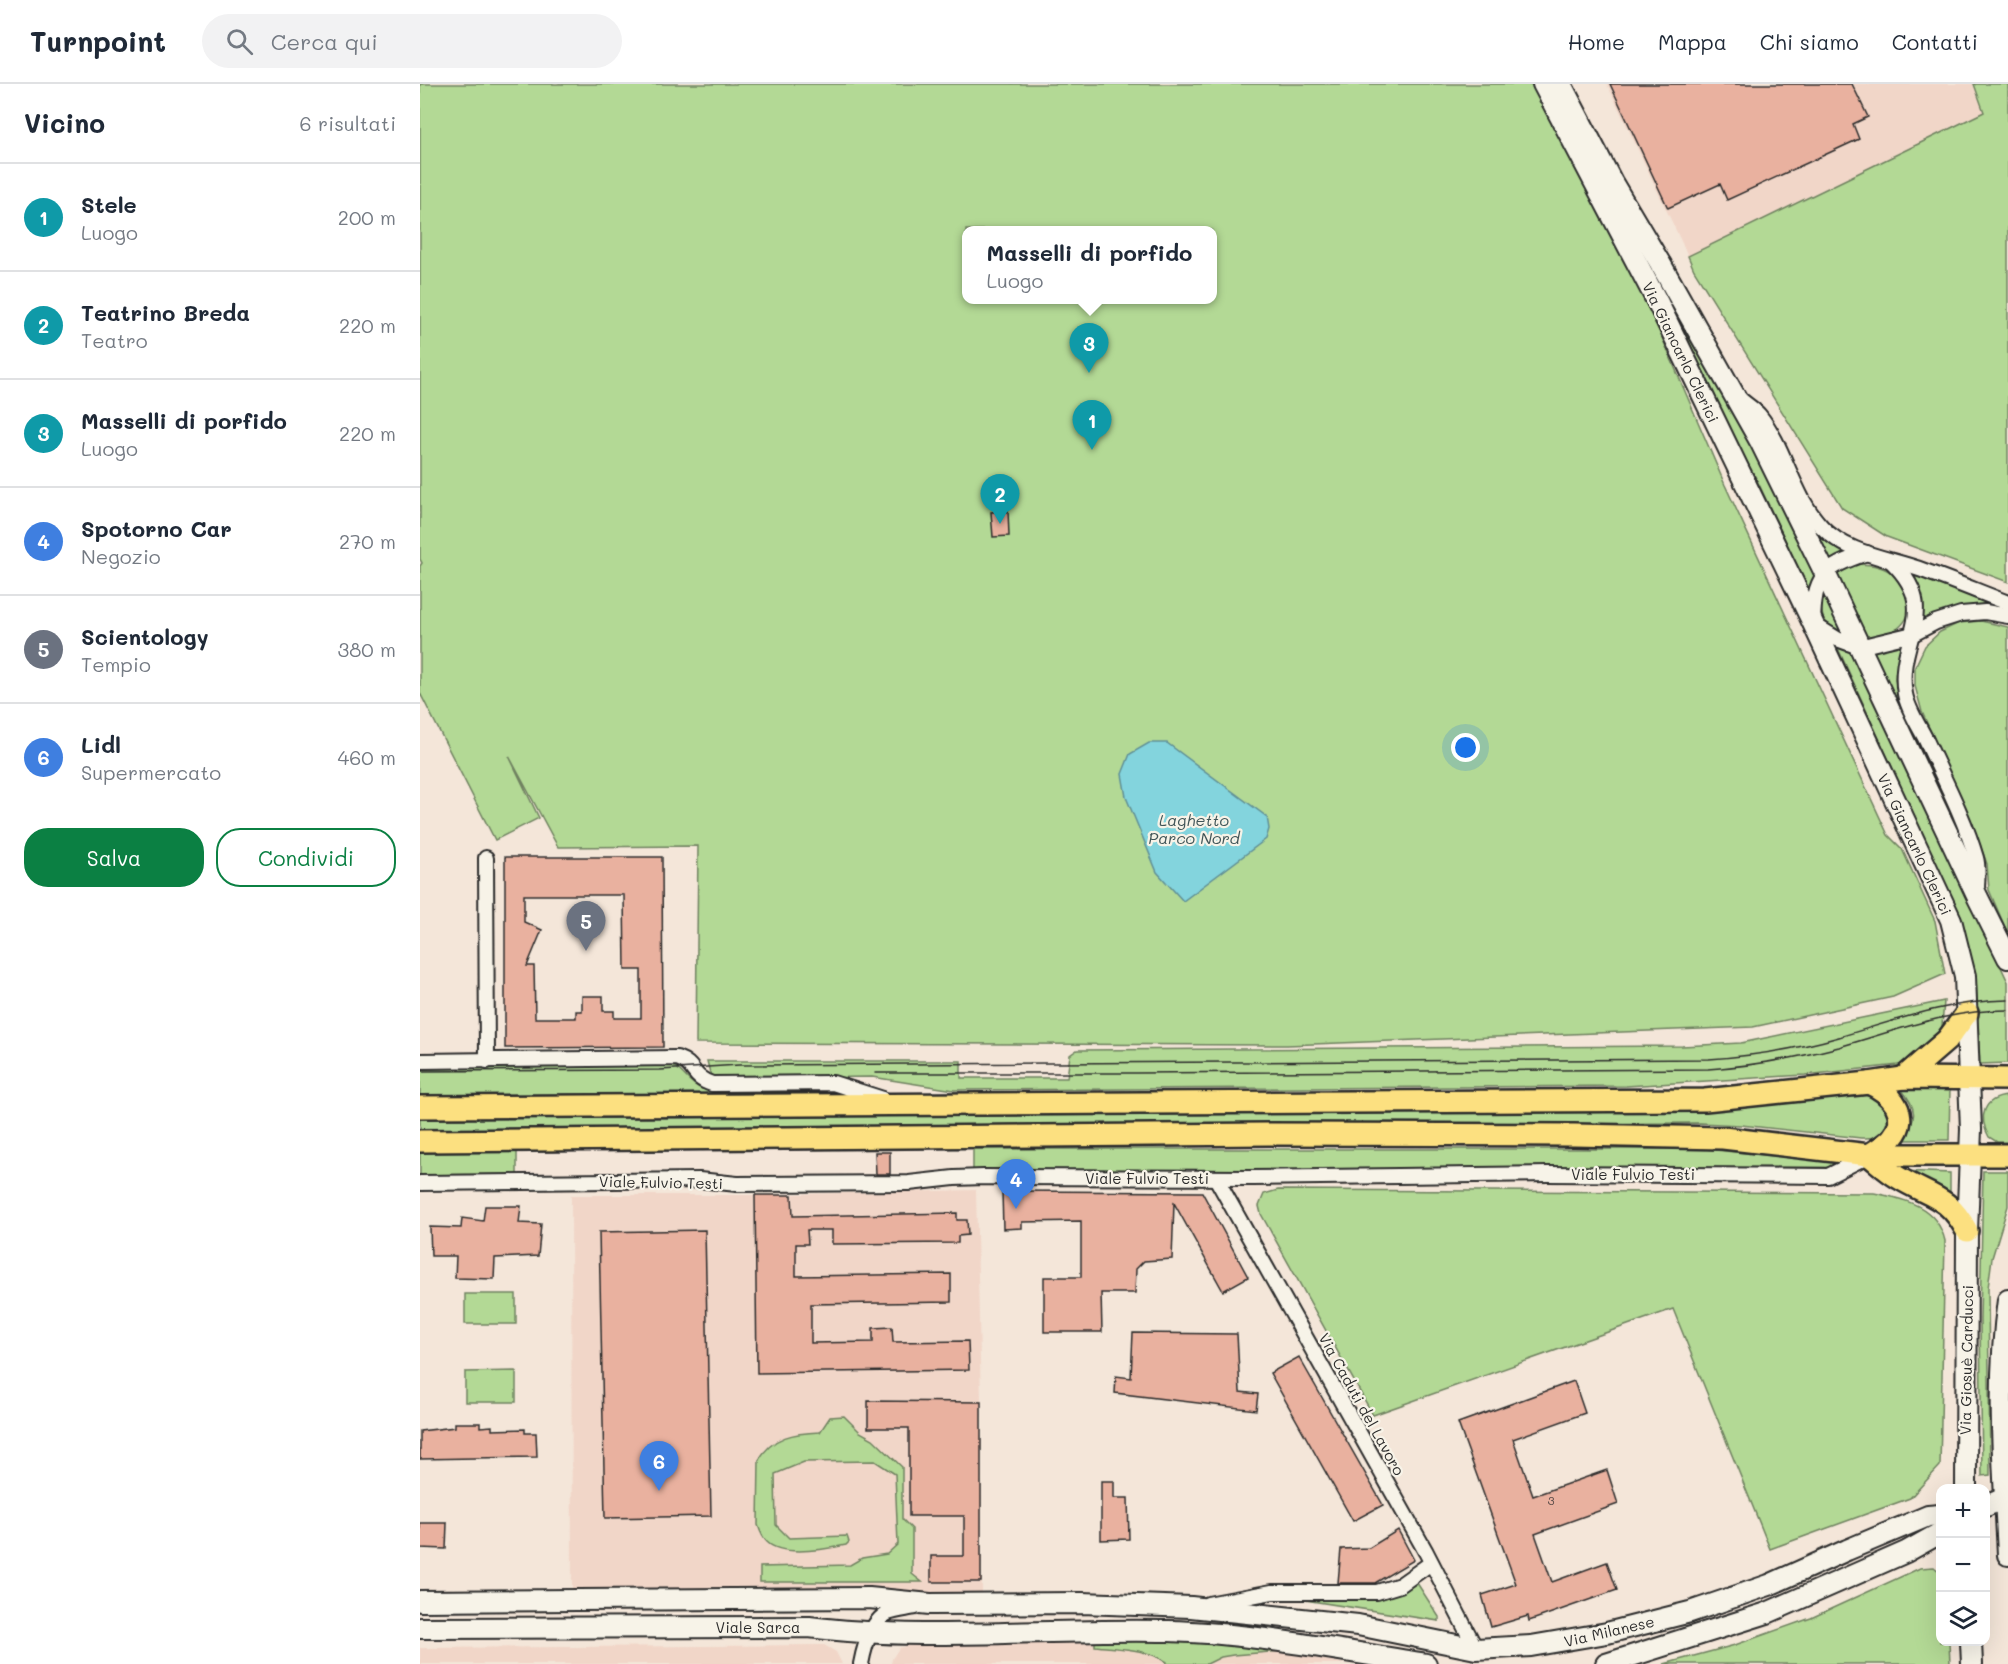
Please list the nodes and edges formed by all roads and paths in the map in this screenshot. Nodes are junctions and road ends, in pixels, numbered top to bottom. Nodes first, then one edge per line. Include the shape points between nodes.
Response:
1 (1543, 84) edge
2 (1561, 84) edge
3 (1733, 394) junction
4 (1867, 553) junction
5 (1890, 561) junction
6 (1825, 573) junction
7 (2008, 603) edge
8 (2008, 616) edge
9 (1813, 624) junction
10 (1913, 634) junction
11 (1859, 646) junction
12 (486, 858) dead end
13 (1978, 898) junction
14 (2008, 958) edge
15 (1967, 1012) junction
16 (420, 1061) edge
17 (487, 1061) junction
18 (1903, 1078) junction
19 (1968, 1078) junction
20 (2008, 1079) edge
21 (1869, 1083) junction
22 (897, 1104) junction
23 (420, 1107) edge
24 (420, 1141) edge
25 (1971, 1154) junction
26 (1869, 1155) junction
27 (2008, 1155) edge
28 (1216, 1178) junction
29 (420, 1183) edge
30 (1967, 1231) junction
31 (2008, 1300) edge
32 (1966, 1484) edge
33 (2006, 1497) edge
34 (1990, 1504) edge
35 (1936, 1515) edge
36 (1936, 1537) edge
37 (2008, 1555) edge
38 (1431, 1563) junction
39 (420, 1601) edge
40 (1082, 1603) joint
41 (930, 1604) junction
42 (1191, 1607) junction
43 (420, 1628) edge
44 (871, 1632) junction
45 (1971, 1646) edge
46 (1475, 1656) edge
47 (861, 1664) edge
48 (1426, 1664) edge
49 (1606, 1664) edge
50 (1971, 1664) edge

1 - 9 street, Via Giancarlo Clerici via 1659,306
2 - 3 street, Via Giancarlo Clerici
3 - 4 street, Via Giancarlo Clerici via 1767,426 1810,513 1822,528 1840,542
3 - 6 street, Via Giancarlo Clerici
4 - 5 street, Via Giancarlo Clerici
4 - 6 street via 1840,562
5 - 7 street
5 - 10 street, Via Giancarlo Clerici via 1905,574 1914,592
6 - 9 street, Via Giancarlo Clerici via 1815,591
6 - 11 street, Via Giancarlo Clerici
8 - 10 street via 1985,612 1961,614
9 - 11 street via 1837,639
9 - 15 street, Via Giancarlo Clerici via 1951,920 1965,976
10 - 11 street
10 - 13 street, Via Giancarlo Clerici via 1902,674 1906,697 1977,860
11 - 13 street, Via Giancarlo Clerici
12 - 17 street
13 - 14 street, Via Giancarlo Clerici
15 - 18 main road via 1947,1040
15 - 19 street, Via Giancarlo Clerici
16 - 17 street
17 - 22 street via 677,1058 712,1084 833,1083
18 - 19 main road
18 - 21 main road
19 - 20 main road
19 - 25 street
21 - 22 main road via 1705,1100
21 - 26 main road via 1894,1100 1899,1114 1894,1136
22 - 23 main road
24 - 26 main road, Viale Fulvio Testi via 1574,1135 1723,1138
25 - 26 main road, Viale Fulvio Testi
25 - 27 main road, Viale Fulvio Testi
25 - 30 street, Via Giosuè Carducci
26 - 28 street, Viale Fulvio Testi via 1828,1176
26 - 30 main road via 1896,1177 1940,1198
28 - 29 street, Viale Fulvio Testi via 984,1177 909,1183
28 - 38 street, Via Caduti del Lavoro
30 - 32 street, Via Giosuè Carducci
31 - 33 street via 2003,1337
33 - 34 street
33 - 37 street
35 - 46 street, Via Milanese via 1769,1586 1690,1612 1607,1633
36 - 49 street, Via Milanese via 1767,1613
38 - 42 street via 1400,1585 1377,1592 1272,1592
38 - 46 street, Via Caduti del Lavoro
39 - 41 street, Viale Sarca via 869,1598
40 - 41 street, Viale Sarca
40 - 42 street, Via Milanese
41 - 44 street via 887,1613
42 - 46 street, Via Milanese via 1358,1625
43 - 44 street, Viale Sarca via 809,1627
44 - 47 street
44 - 48 street, Viale Sarca via 1167,1631
45 - 50 street

